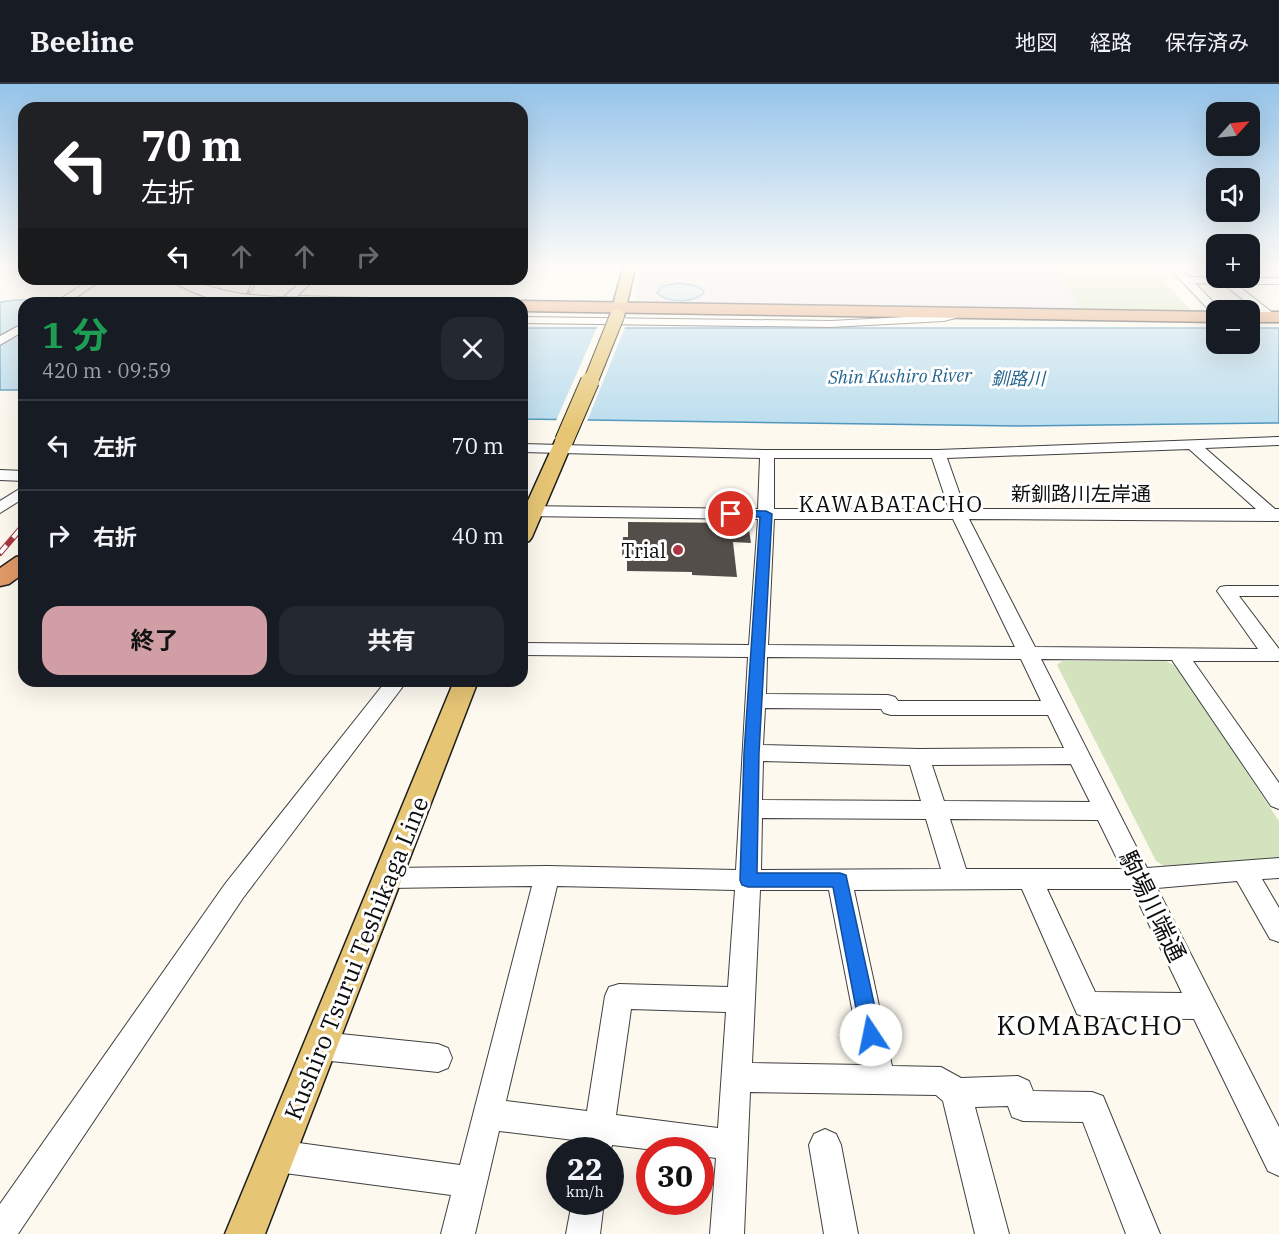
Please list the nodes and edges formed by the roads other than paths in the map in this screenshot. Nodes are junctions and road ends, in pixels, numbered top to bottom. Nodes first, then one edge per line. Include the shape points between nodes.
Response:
1 (615, 322) edge
2 (678, 322) edge
3 (787, 322) edge
4 (840, 322) edge
5 (802, 323) junction
6 (18, 330) edge
7 (0, 341) edge
8 (1276, 444) edge
9 (562, 445) junction
10 (1193, 445) junction
11 (528, 448) edge
12 (767, 454) junction
13 (938, 454) junction
14 (0, 475) edge
15 (18, 476) edge
16 (18, 495) edge
17 (0, 508) edge
18 (528, 509) edge
19 (528, 511) edge
20 (766, 514) junction
21 (959, 514) junction
22 (1276, 517) edge
23 (18, 566) edge
24 (0, 579) edge
25 (1279, 591) edge
26 (528, 649) edge
27 (758, 650) junction
28 (1028, 652) junction
29 (1178, 654) junction
30 (1276, 655) edge
31 (392, 687) edge
32 (464, 687) edge
33 (755, 701) junction
34 (1054, 708) junction
35 (752, 753) junction
36 (1078, 756) junction
37 (919, 757) junction
38 (1271, 774) edge
39 (1279, 800) edge
40 (750, 809) junction
41 (936, 810) junction
42 (1106, 811) junction
43 (1279, 868) edge
44 (1244, 871) junction
45 (547, 876) junction
46 (388, 878) junction
47 (1140, 879) junction
48 (748, 880) junction
49 (840, 880) junction
50 (957, 880) junction
51 (1030, 880) junction
52 (1279, 931) edge
53 (740, 1000) junction
54 (1202, 1006) junction
55 (321, 1046) junction
56 (438, 1058) dead end
57 (735, 1077) junction
58 (880, 1079) junction
59 (956, 1093) junction
60 (488, 1114) junction
61 (588, 1137) edge
62 (597, 1137) edge
63 (624, 1140) edge
64 (732, 1145) junction
65 (825, 1145) dead end
66 (277, 1156) junction
67 (1279, 1160) edge
68 (471, 1182) junction
69 (586, 1215) edge
70 (0, 1232) edge
71 (245, 1234) edge
72 (458, 1234) edge
73 (583, 1234) edge
74 (727, 1234) edge
75 (841, 1234) edge
76 (992, 1234) edge
77 (1143, 1234) edge

1 - 9 main road, bridge
2 - 5 street
3 - 5 street
4 - 5 street
6 - 7 street
8 - 10 street
9 - 11 street
9 - 12 street
9 - 18 main road
10 - 13 street
10 - 22 street
12 - 13 street
12 - 20 street
13 - 21 street, 駒場川端通
14 - 15 street
16 - 17 street
19 - 20 street, 新釧路川左岸通
20 - 21 street, 新釧路川左岸通
20 - 27 street
21 - 22 street, 新釧路川左岸通
21 - 28 street, 駒場川端通
23 - 24 highway
25 - 30 street via 1226,591
26 - 27 street
27 - 28 street
27 - 33 street
28 - 29 street
28 - 34 street, 駒場川端通
29 - 30 street
29 - 38 street
31 - 70 street via 234,891
32 - 46 main road, Kushiro Tsurui Teshikaga Line
33 - 34 street via 888,702 891,708
33 - 35 street
34 - 36 street, 駒場川端通
35 - 37 street
35 - 40 street
36 - 37 street
36 - 42 street, 駒場川端通
37 - 41 street
38 - 39 street
40 - 41 street
40 - 48 street
41 - 42 street
41 - 50 street
42 - 47 street, 駒場川端通
43 - 44 street
44 - 47 street
44 - 52 street
45 - 46 street
45 - 48 street
45 - 60 street
46 - 55 main road, Kushiro Tsurui Teshikaga Line
47 - 51 street
47 - 54 street, 駒場川端通
48 - 49 street
48 - 53 street
49 - 50 street
49 - 58 street
50 - 51 street
51 - 54 street via 1087,1005
53 - 57 street
53 - 62 street via 620,996
54 - 67 street, 駒場川端通
55 - 56 street
55 - 66 main road, Kushiro Tsurui Teshikaga Line
57 - 58 street
57 - 64 street
58 - 59 street via 940,1081
59 - 76 street
59 - 77 street via 1018,1091 1023,1106 1092,1107
60 - 61 street
60 - 68 street
63 - 64 street
64 - 74 street
65 - 75 street
66 - 68 street
66 - 71 main road, Kushiro Tsurui Teshikaga Line
68 - 72 street
69 - 73 street

